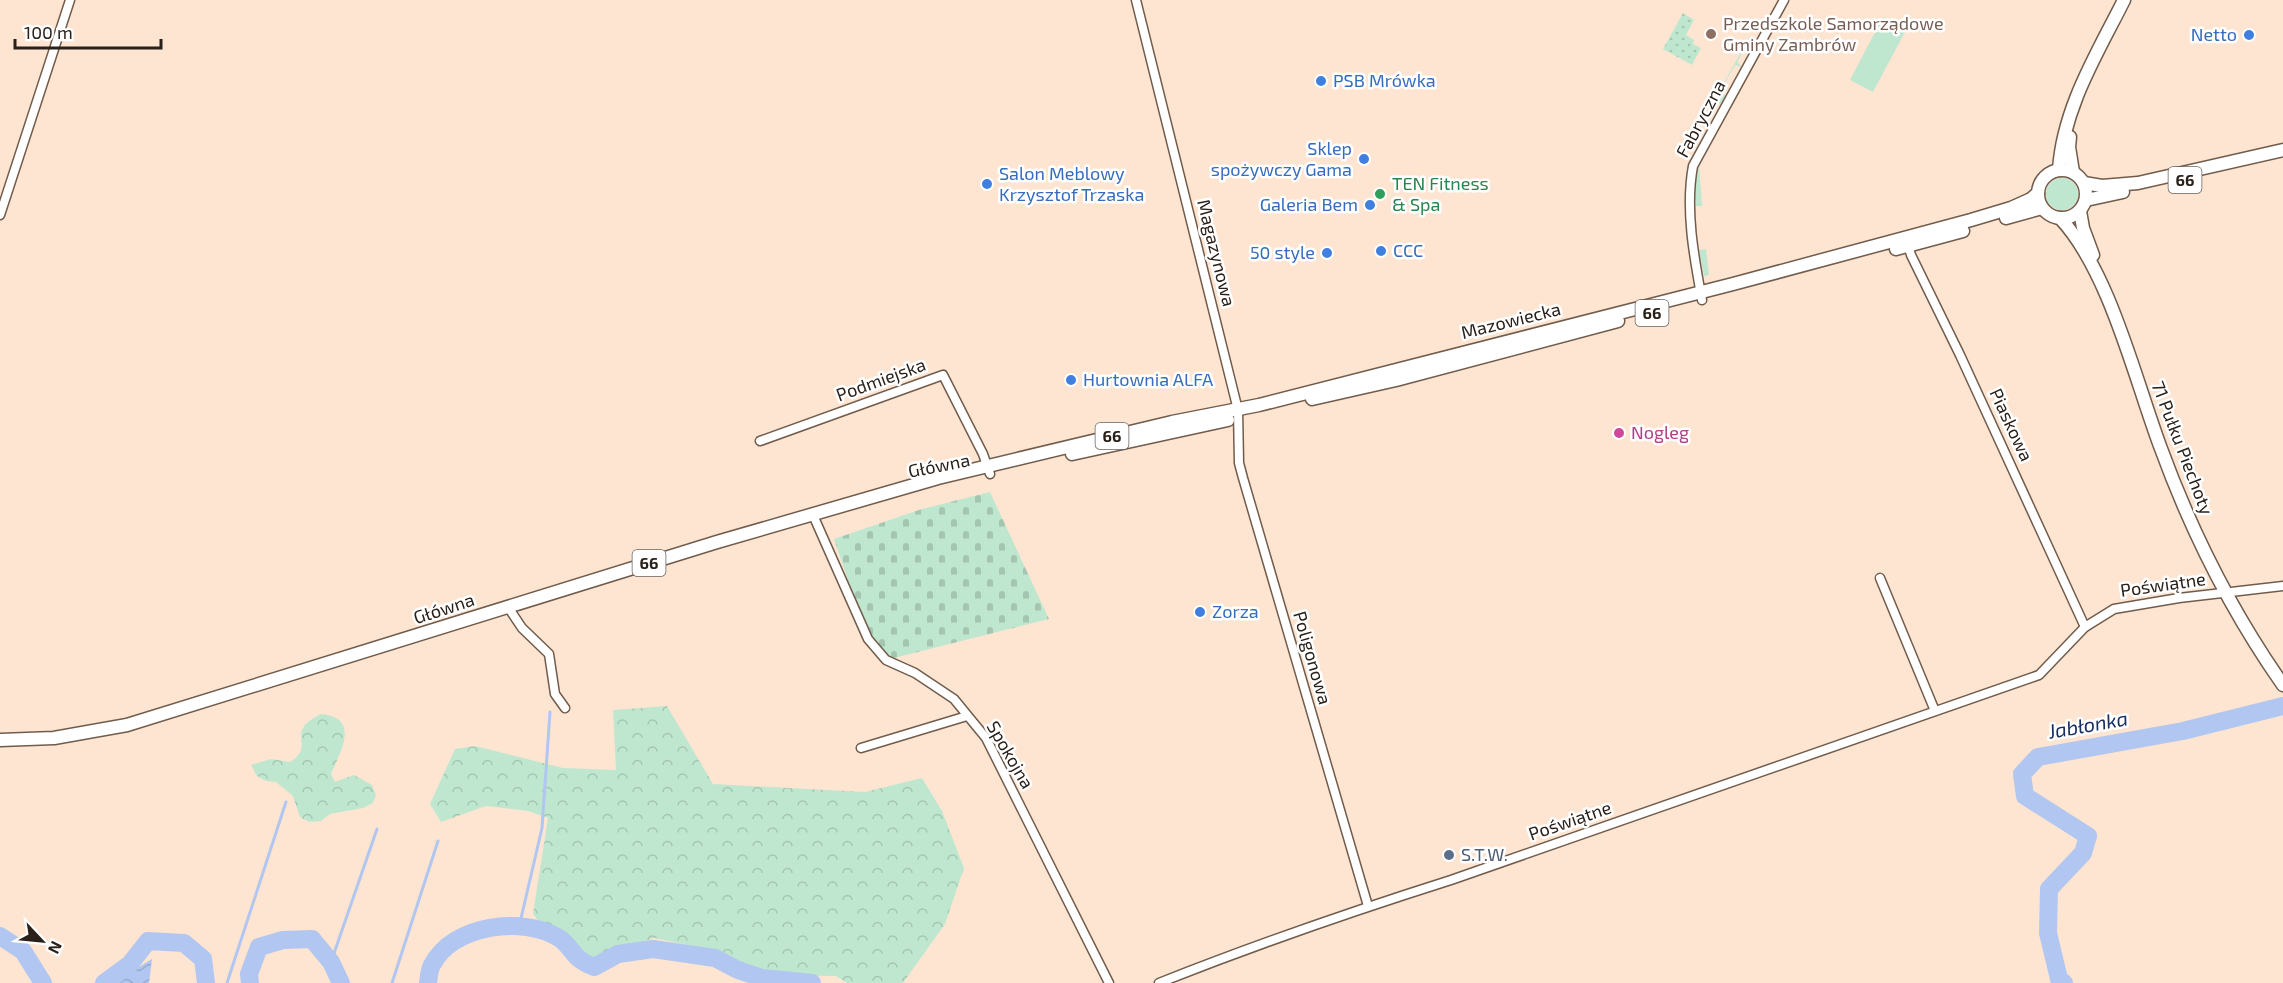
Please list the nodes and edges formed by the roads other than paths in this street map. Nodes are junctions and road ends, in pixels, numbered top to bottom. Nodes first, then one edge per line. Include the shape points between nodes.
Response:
1 (70, 0) edge
2 (1784, 0) edge
3 (2124, 0) edge
4 (1139, 2) edge
5 (2074, 106) junction
6 (2283, 150) edge
7 (2283, 158) edge
8 (2059, 170) junction
9 (2073, 172) junction
10 (2084, 183) junction
11 (2038, 193) junction
12 (2083, 206) junction
13 (2042, 208) junction
14 (0, 215) edge
15 (2060, 218) junction
16 (1907, 242) junction
17 (1702, 296) junction
18 (2107, 296) junction
19 (1238, 414) junction
20 (760, 441) dead end
21 (988, 470) junction
22 (813, 515) junction
23 (1880, 578) dead end
24 (2283, 586) edge
25 (2225, 593) junction
26 (508, 607) junction
27 (2085, 627) junction
28 (2283, 685) edge
29 (565, 708) dead end
30 (1935, 711) junction
31 (967, 716) junction
32 (0, 740) edge
33 (861, 748) dead end
34 (1368, 906) junction
35 (1109, 983) edge
36 (1159, 983) edge

1 - 14 street
2 - 17 street, Fabryczna via 1693,166 1692,227
3 - 5 main road
4 - 19 street, Magazynowa
5 - 8 main road
5 - 9 main road via 2069,147
6 - 10 main road, 66 via 2138,183
7 - 12 main road, 66
8 - 9 main road
8 - 11 main road via 2046,176
9 - 10 main road
10 - 12 main road
11 - 13 main road
11 - 16 main road, Mazowiecka / 66 via 2011,208
12 - 15 main road via 2071,217
12 - 18 main road via 2083,228
13 - 15 main road
13 - 16 main road, Mazowiecka / 66
15 - 18 main road, 71 Pułku Piechoty via 2074,233
16 - 17 main road, Mazowiecka / 66
16 - 27 street, Piaskowa
17 - 19 main road, Mazowiecka / 66 via 1396,380
18 - 25 main road, 71 Pułku Piechoty via 2185,510
19 - 21 main road, Mazowiecka / 66
19 - 34 street, Poligonowa via 1239,463
20 - 21 street, Podmiejska via 943,375
21 - 22 main road, Główna / 66 via 936,487 895,492
22 - 26 main road, Główna / 66
22 - 31 street, Spokojna via 868,639 886,660 915,673 954,699
23 - 30 street
24 - 25 street, Poświątne
25 - 27 street, Poświątne via 2114,609
25 - 28 main road, 71 Pułku Piechoty
26 - 29 street via 522,628 549,654 555,694
26 - 32 main road, Główna / 66 via 127,725 54,738
27 - 30 street, Poświątne via 2039,675
30 - 34 street, Poświątne
31 - 33 street
31 - 35 street, Spokojna via 986,738
34 - 36 street, Poświątne

